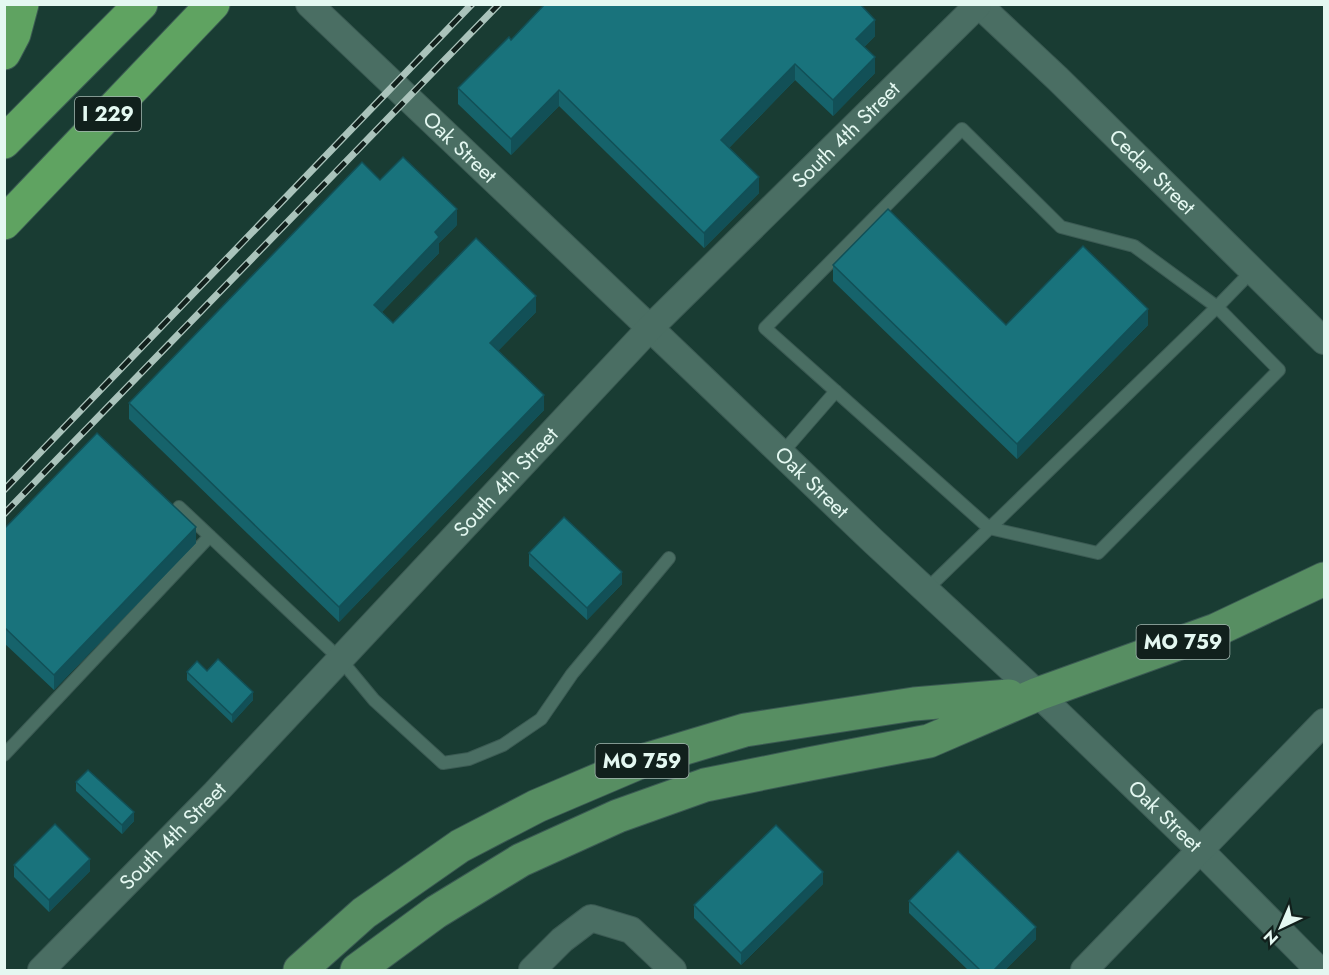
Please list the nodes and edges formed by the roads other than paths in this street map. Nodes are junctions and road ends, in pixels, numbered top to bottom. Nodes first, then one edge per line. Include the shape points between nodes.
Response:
1 (22, 4) edge
2 (141, 4) edge
3 (309, 4) edge
4 (212, 5) edge
5 (978, 5) edge
6 (4, 53) edge
7 (4, 142) edge
8 (4, 223) edge
9 (1252, 271) junction
10 (1217, 307) junction
11 (650, 328) junction
12 (1324, 341) edge
13 (836, 391) junction
14 (782, 453) junction
15 (180, 507) dead end
16 (989, 528) junction
17 (210, 536) junction
18 (669, 558) dead end
19 (1324, 579) edge
20 (926, 590) junction
21 (340, 659) junction
22 (1038, 694) junction
23 (1324, 723) edge
24 (4, 755) edge
25 (1200, 850) junction
26 (1313, 964) dead end
27 (538, 965) edge
28 (41, 970) edge
29 (300, 970) edge
30 (357, 970) edge
31 (673, 970) edge
32 (1084, 970) edge

1 - 6 highway
2 - 7 highway, I 229
3 - 11 street, Oak Street
4 - 8 highway, I 229
5 - 9 street, Cedar Street
5 - 11 street, South 4th Street
9 - 10 lane
9 - 12 street, Cedar Street
10 - 13 lane via 1134,246 1061,227 962,129 765,328
10 - 16 lane
10 - 16 lane via 1279,370 1098,553
11 - 14 street, Oak Street
11 - 21 street, South 4th Street
13 - 14 lane
13 - 16 lane
14 - 20 street, Oak Street
15 - 17 lane
16 - 20 lane
17 - 21 lane
17 - 24 lane
18 - 21 lane via 572,674 541,719 503,745 468,759 443,764 374,700
19 - 22 main road, MO 759 via 1216,630
20 - 22 street, Oak Street
21 - 28 street, South 4th Street
22 - 25 street, Oak Street
22 - 29 main road, MO 759 via 914,704 745,730 645,760 537,806 460,846 364,914
22 - 30 main road, MO 759 via 929,741 705,785 618,816 521,860 436,912
23 - 25 street
25 - 26 street, Oak Street
25 - 32 street
27 - 31 street via 591,918 631,930

